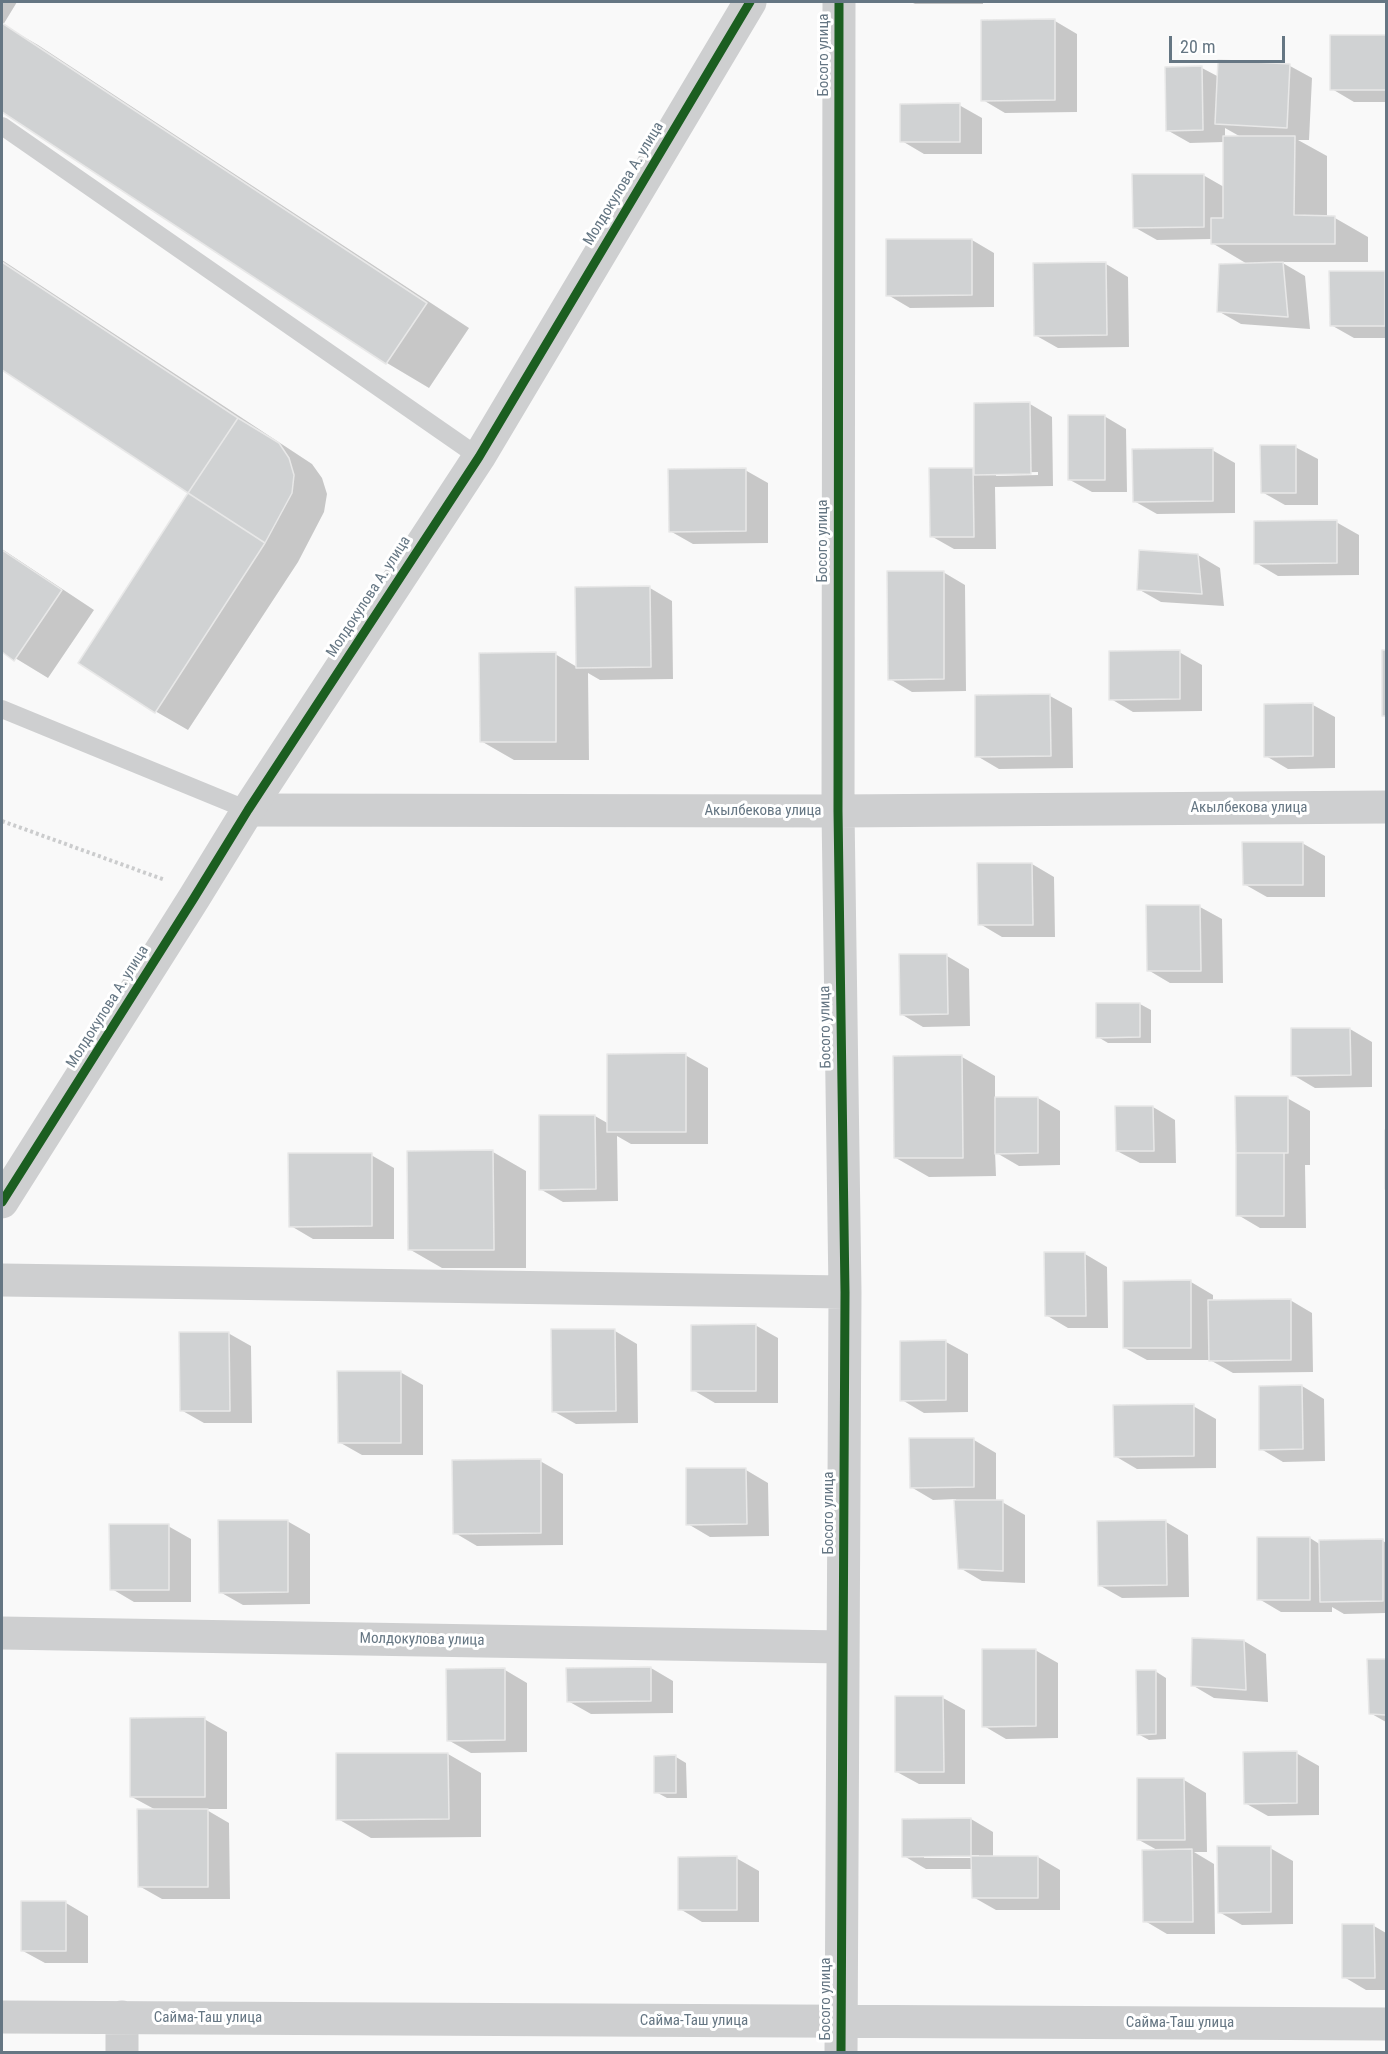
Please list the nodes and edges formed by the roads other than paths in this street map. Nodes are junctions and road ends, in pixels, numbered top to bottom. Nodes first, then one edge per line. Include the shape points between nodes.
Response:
1 (750, 2) edge
2 (839, 2) edge
3 (2, 126) edge
4 (479, 457) junction
5 (2, 709) edge
6 (1386, 807) edge
7 (248, 810) junction
8 (838, 811) junction
9 (2, 1202) edge
10 (2, 1280) edge
11 (845, 1292) junction
12 (2, 1633) edge
13 (843, 1647) junction
14 (2, 2017) edge
15 (122, 2018) junction
16 (1386, 2024) edge
17 (841, 2037) edge
18 (122, 2052) edge

1 - 4 street, Молдокулова А. улица
2 - 8 street, Босого улица
3 - 4 lane
4 - 7 street, Молдокулова А. улица
5 - 7 lane
6 - 8 street, Акылбекова улица
7 - 8 street, Акылбекова улица
7 - 9 street, Молдокулова А. улица
8 - 11 street, Босого улица
10 - 11 street
11 - 13 street, Босого улица
12 - 13 street, Молдокулова улица
13 - 17 street, Босого улица
14 - 15 street, Сайма-Таш улица
15 - 17 street, Сайма-Таш улица
15 - 18 street
16 - 17 street, Сайма-Таш улица

